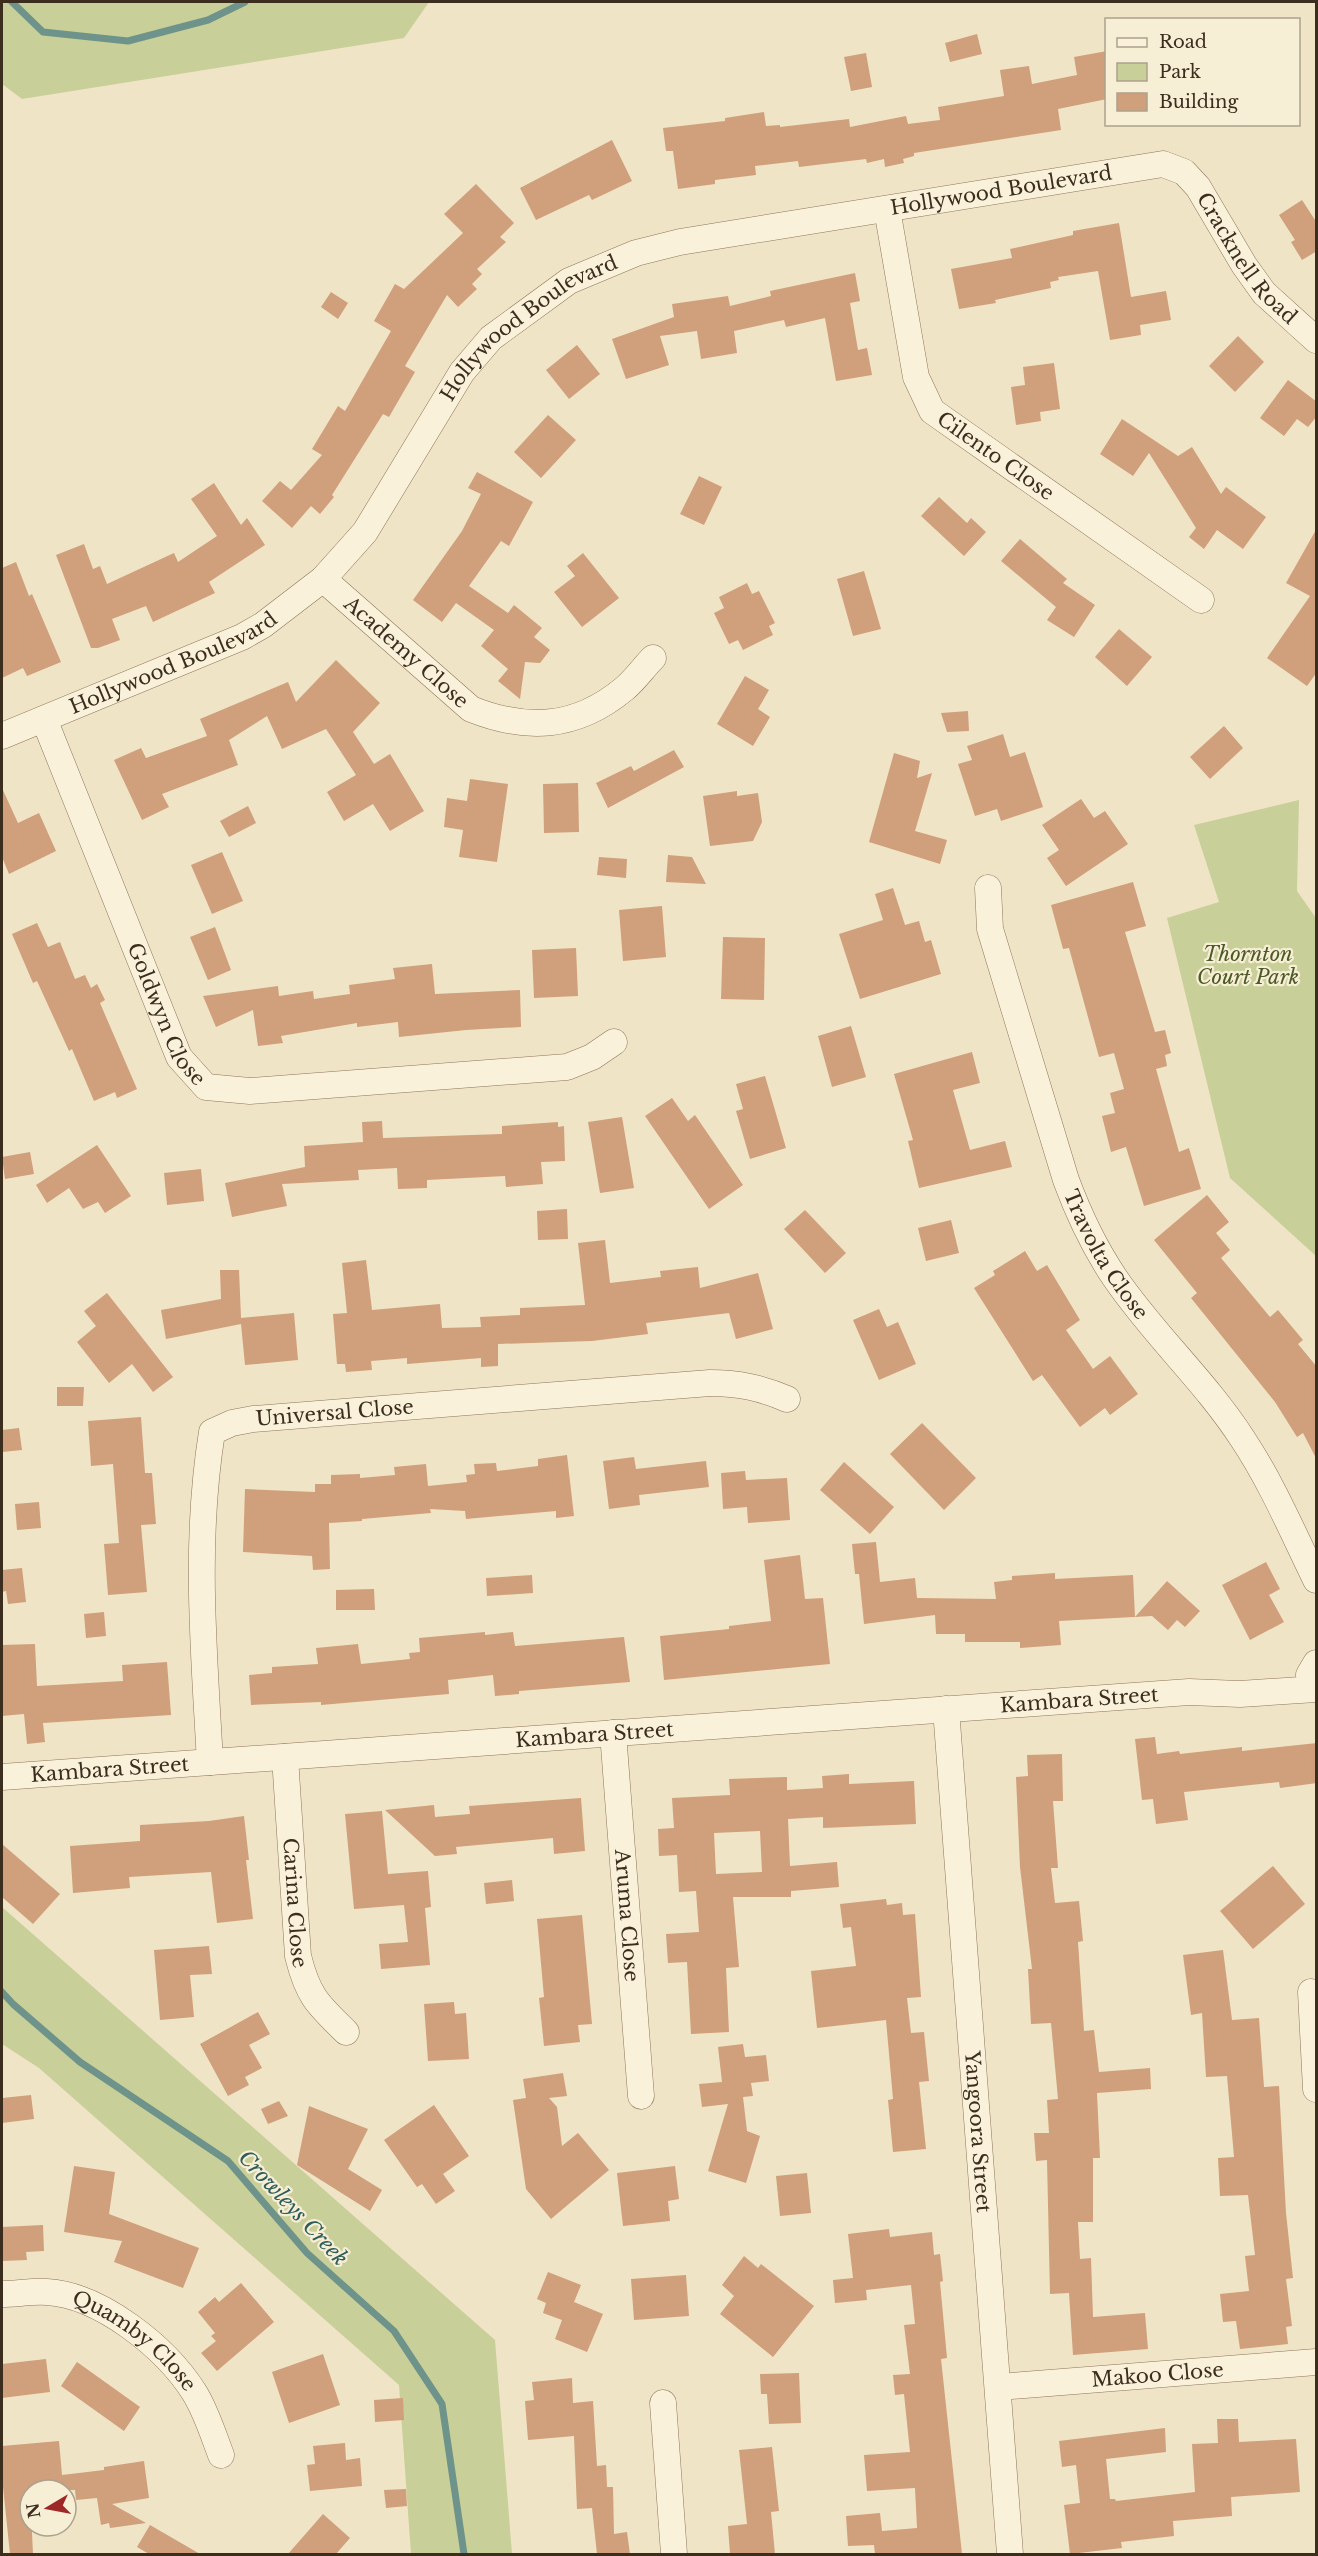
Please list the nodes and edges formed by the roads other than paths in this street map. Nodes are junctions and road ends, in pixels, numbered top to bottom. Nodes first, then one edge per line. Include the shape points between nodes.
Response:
1 (1184, 172) joint
2 (887, 209) junction
3 (1317, 340) edge
4 (323, 579) junction
5 (1201, 600) dead end
6 (653, 658) dead end
7 (44, 719) junction
8 (2, 736) edge
9 (988, 888) dead end
10 (614, 1042) dead end
11 (787, 1399) dead end
12 (1317, 1580) edge
13 (1315, 1675) edge
14 (946, 1709) junction
15 (614, 1733) junction
16 (285, 1757) junction
17 (210, 1762) junction
18 (2, 1777) edge
19 (1311, 1992) dead end
20 (346, 2032) dead end
21 (1317, 2089) edge
22 (641, 2096) dead end
23 (2, 2294) edge
24 (1317, 2362) edge
25 (999, 2387) junction
26 (663, 2403) dead end
27 (221, 2455) dead end
28 (674, 2554) edge
29 (1010, 2554) edge

1 - 2 street, Hollywood Boulevard via 1163,164
1 - 3 street, Cracknell Road via 1198,187 1264,293
2 - 4 street, Hollywood Boulevard via 669,245 636,253 569,280 491,338 462,372 365,532
2 - 5 street, Cilento Close via 916,377 932,411
4 - 6 street, Academy Close via 471,709 498,720 527,724 567,720 624,689
4 - 7 street, Hollywood Boulevard via 242,637
7 - 8 street, Hollywood Boulevard
7 - 10 street, Goldwyn Close via 179,1057 206,1087 250,1091 567,1067
9 - 12 street, Travolta Close via 990,929 1078,1214 1116,1280 1242,1437
11 - 17 street, Universal Close via 758,1387 710,1383 253,1419 212,1432 200,1582
13 - 14 street, Kambara Street via 1240,1694 1189,1692
14 - 15 street, Kambara Street
14 - 25 street, Yangoora Street
15 - 16 street, Kambara Street
15 - 22 street, Aruma Close
16 - 17 street, Kambara Street
16 - 20 street, Carina Close via 298,1956 306,1986 321,2008
17 - 18 street, Kambara Street
19 - 21 street
23 - 27 street, Quamby Close via 48,2292 86,2300 120,2320 182,2374 195,2394
24 - 25 street, Makoo Close
25 - 29 street, Yangoora Street
26 - 28 street

